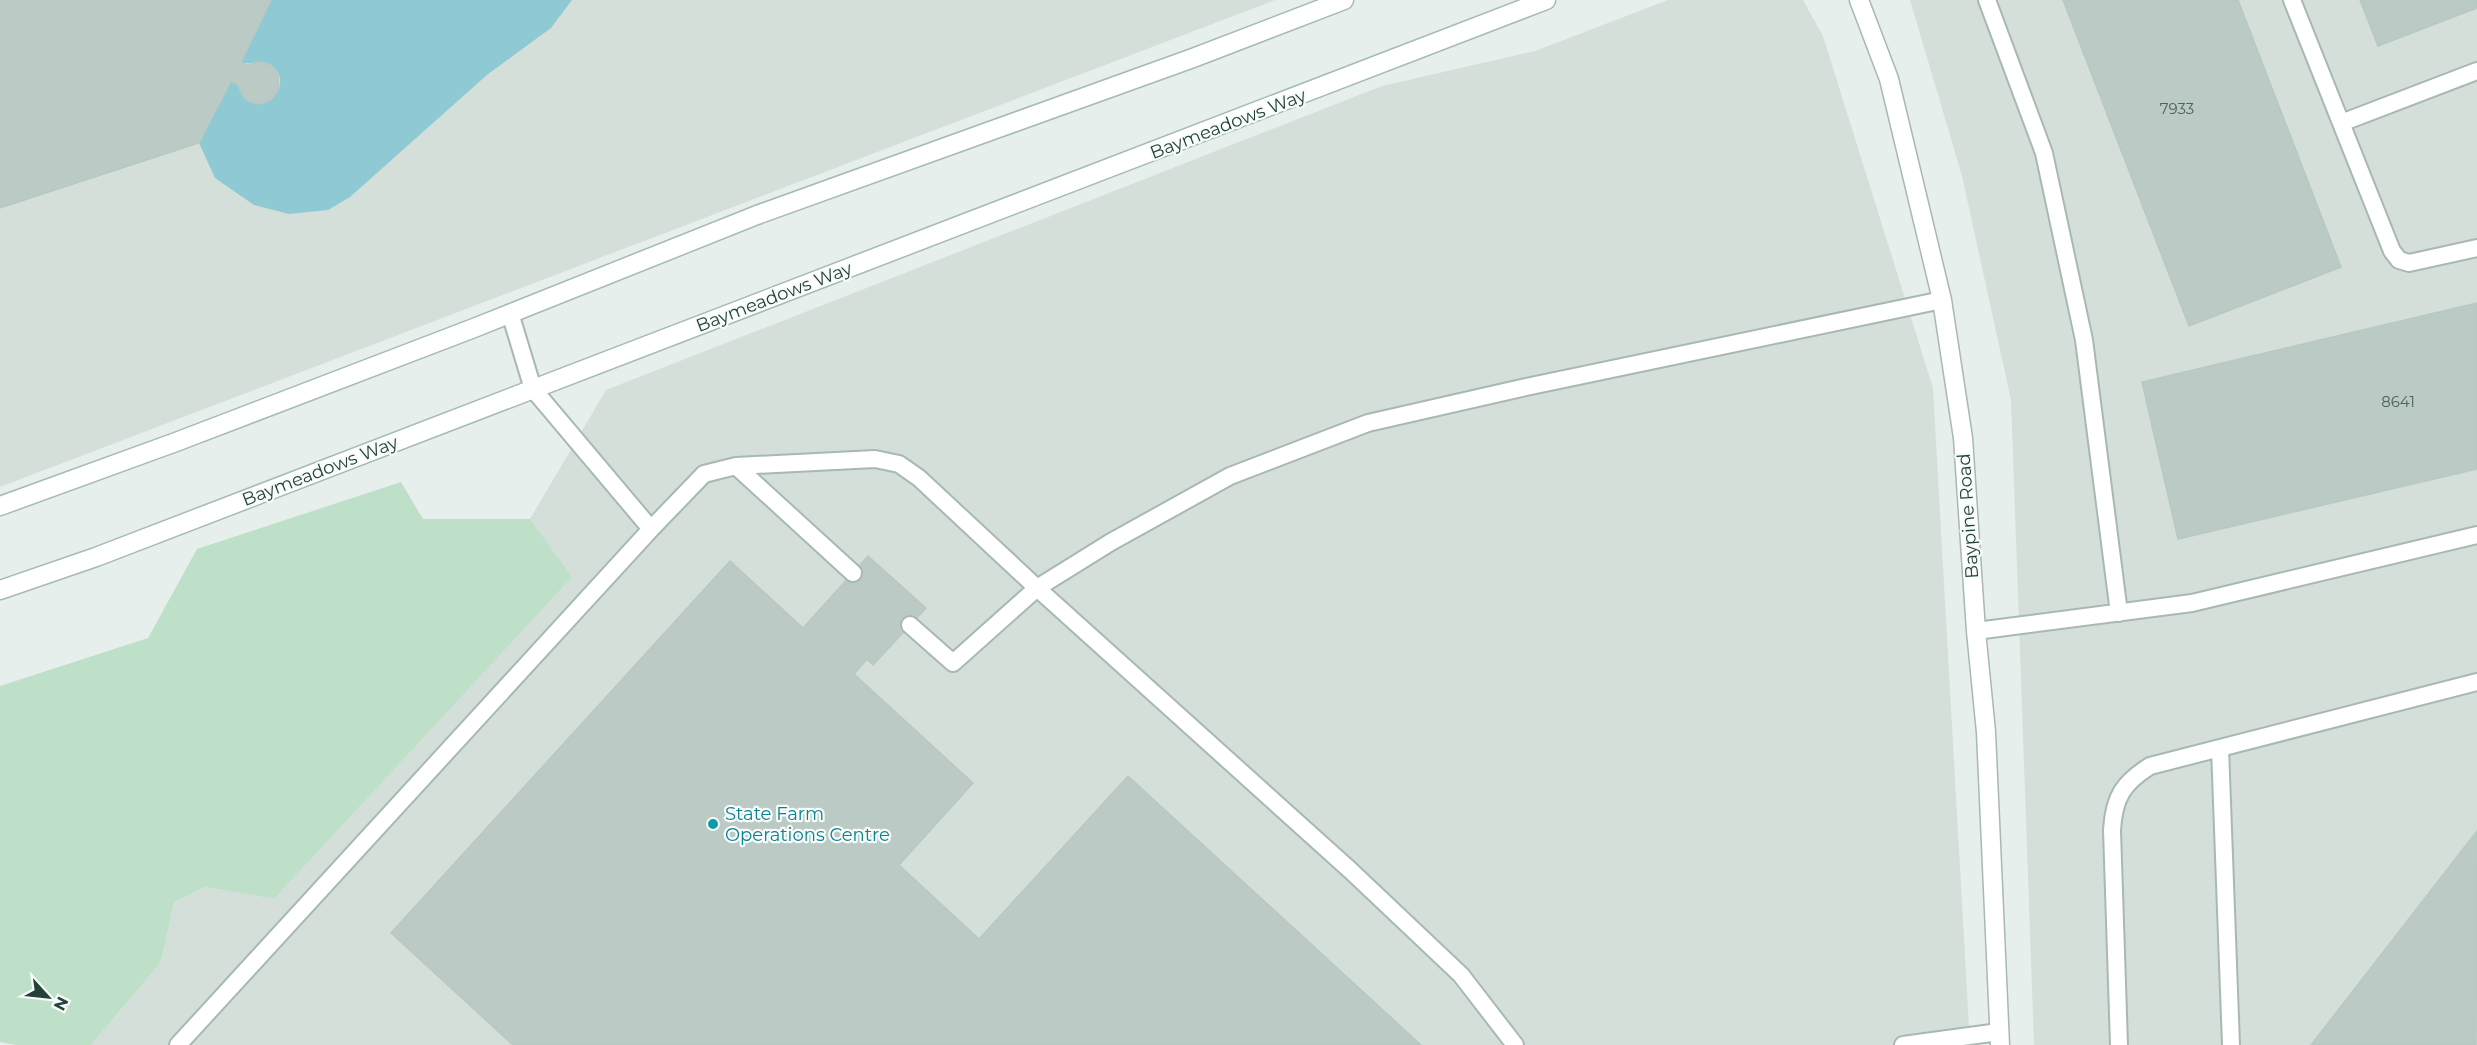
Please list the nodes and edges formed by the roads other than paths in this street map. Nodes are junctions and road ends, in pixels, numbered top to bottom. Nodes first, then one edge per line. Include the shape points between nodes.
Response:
1 (1344, 0) edge
2 (1546, 0) edge
3 (1859, 0) edge
4 (1988, 0) edge
5 (2292, 0) edge
6 (2477, 71) edge
7 (2341, 123) junction
8 (2477, 248) edge
9 (1942, 300) junction
10 (510, 313) junction
11 (533, 389) junction
12 (736, 466) junction
13 (0, 506) edge
14 (651, 530) junction
15 (2477, 535) edge
16 (853, 573) dead end
17 (1037, 588) junction
18 (0, 590) edge
19 (2119, 613) junction
20 (910, 625) dead end
21 (1976, 631) junction
22 (2477, 681) edge
23 (2220, 748) junction
24 (1999, 1039) edge
25 (178, 1045) edge
26 (1515, 1045) edge
27 (1903, 1045) edge
28 (2119, 1045) edge
29 (2231, 1045) edge

1 - 10 street via 757,215
2 - 11 street, Baymeadows Way
3 - 9 street, Baypine Road via 1889,79
4 - 19 lane via 2044,153 2084,340
5 - 7 lane
6 - 7 lane
7 - 8 lane via 2399,260 2419,262
9 - 17 lane via 1368,423 1230,476
9 - 21 street, Baypine Road via 1963,438
10 - 11 lane
10 - 13 street
11 - 14 lane
11 - 18 street, Baymeadows Way via 108,553
12 - 14 lane via 704,474
12 - 16 lane
12 - 17 lane via 876,459 899,464
14 - 25 lane
15 - 19 lane via 2192,603
17 - 20 lane via 953,663
17 - 26 lane via 1342,862 1461,975
19 - 21 lane
21 - 24 street, Baypine Road via 1986,732
22 - 23 lane
23 - 28 lane via 2150,766 2133,777 2113,811
23 - 29 lane
24 - 27 lane

